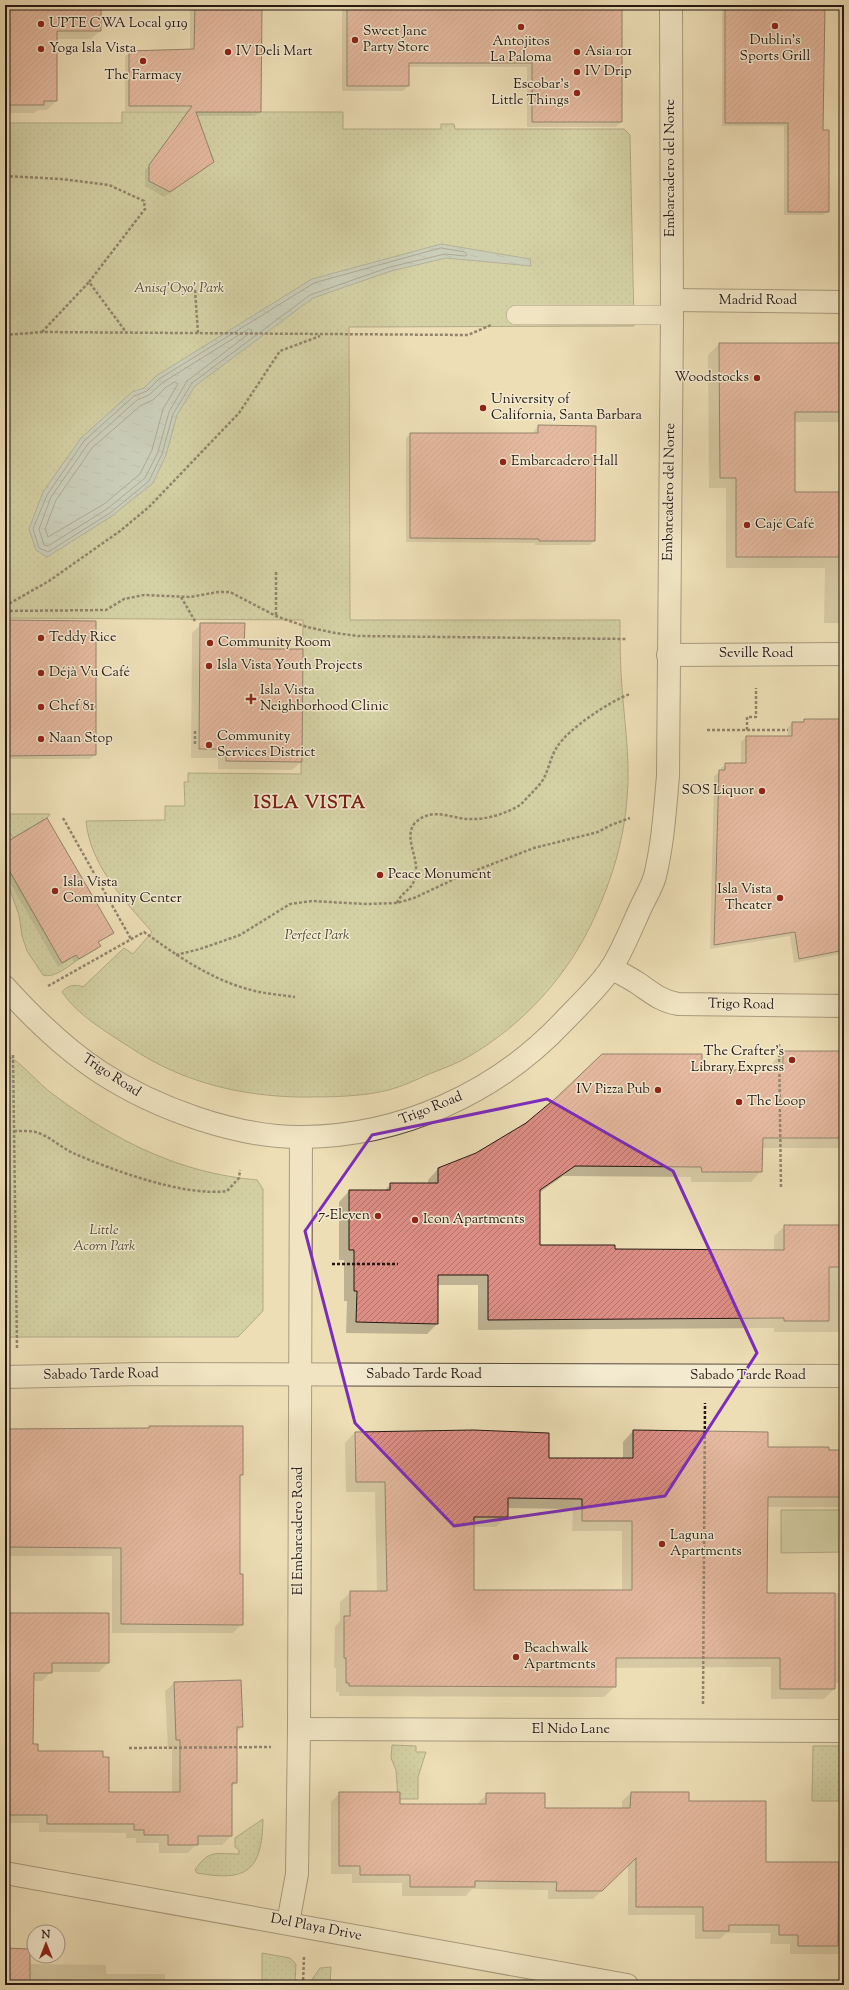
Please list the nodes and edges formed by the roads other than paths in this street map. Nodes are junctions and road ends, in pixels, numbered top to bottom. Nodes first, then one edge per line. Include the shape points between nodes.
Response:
1 (671, 5) edge
2 (844, 302) edge
3 (672, 308) junction
4 (516, 315) road end
5 (844, 654) edge
6 (668, 655) junction
7 (611, 968) junction
8 (5, 987) edge
9 (844, 1006) edge
10 (301, 1137) junction
11 (299, 1374) junction
12 (844, 1376) edge
13 (11, 1377) edge
14 (299, 1730) junction
15 (844, 1731) edge
16 (5, 1873) edge
17 (288, 1923) junction
18 (627, 1985) edge

1 - 3 street, Embarcadero del Norte
2 - 3 street, Madrid Road
3 - 4 lane
3 - 6 street, Embarcadero del Norte
5 - 6 street, Seville Road
6 - 7 street, Embarcadero del Norte via 668,776 664,823 656,869 631,930
7 - 9 street, Trigo Road via 659,998 678,1004
7 - 10 street, Trigo Road via 542,1045 479,1089 420,1116 387,1126 331,1136
8 - 10 street, Trigo Road via 30,1014 100,1072 149,1100 202,1120 266,1134
10 - 11 street, El Embarcadero Road
11 - 12 street, Sabado Tarde Road
11 - 13 street, Sabado Tarde Road
11 - 14 street, El Embarcadero Road
14 - 15 street, El Nido Lane
14 - 17 street, El Embarcadero Road via 297,1874
16 - 17 street, Del Playa Drive
17 - 18 street, Del Playa Drive

